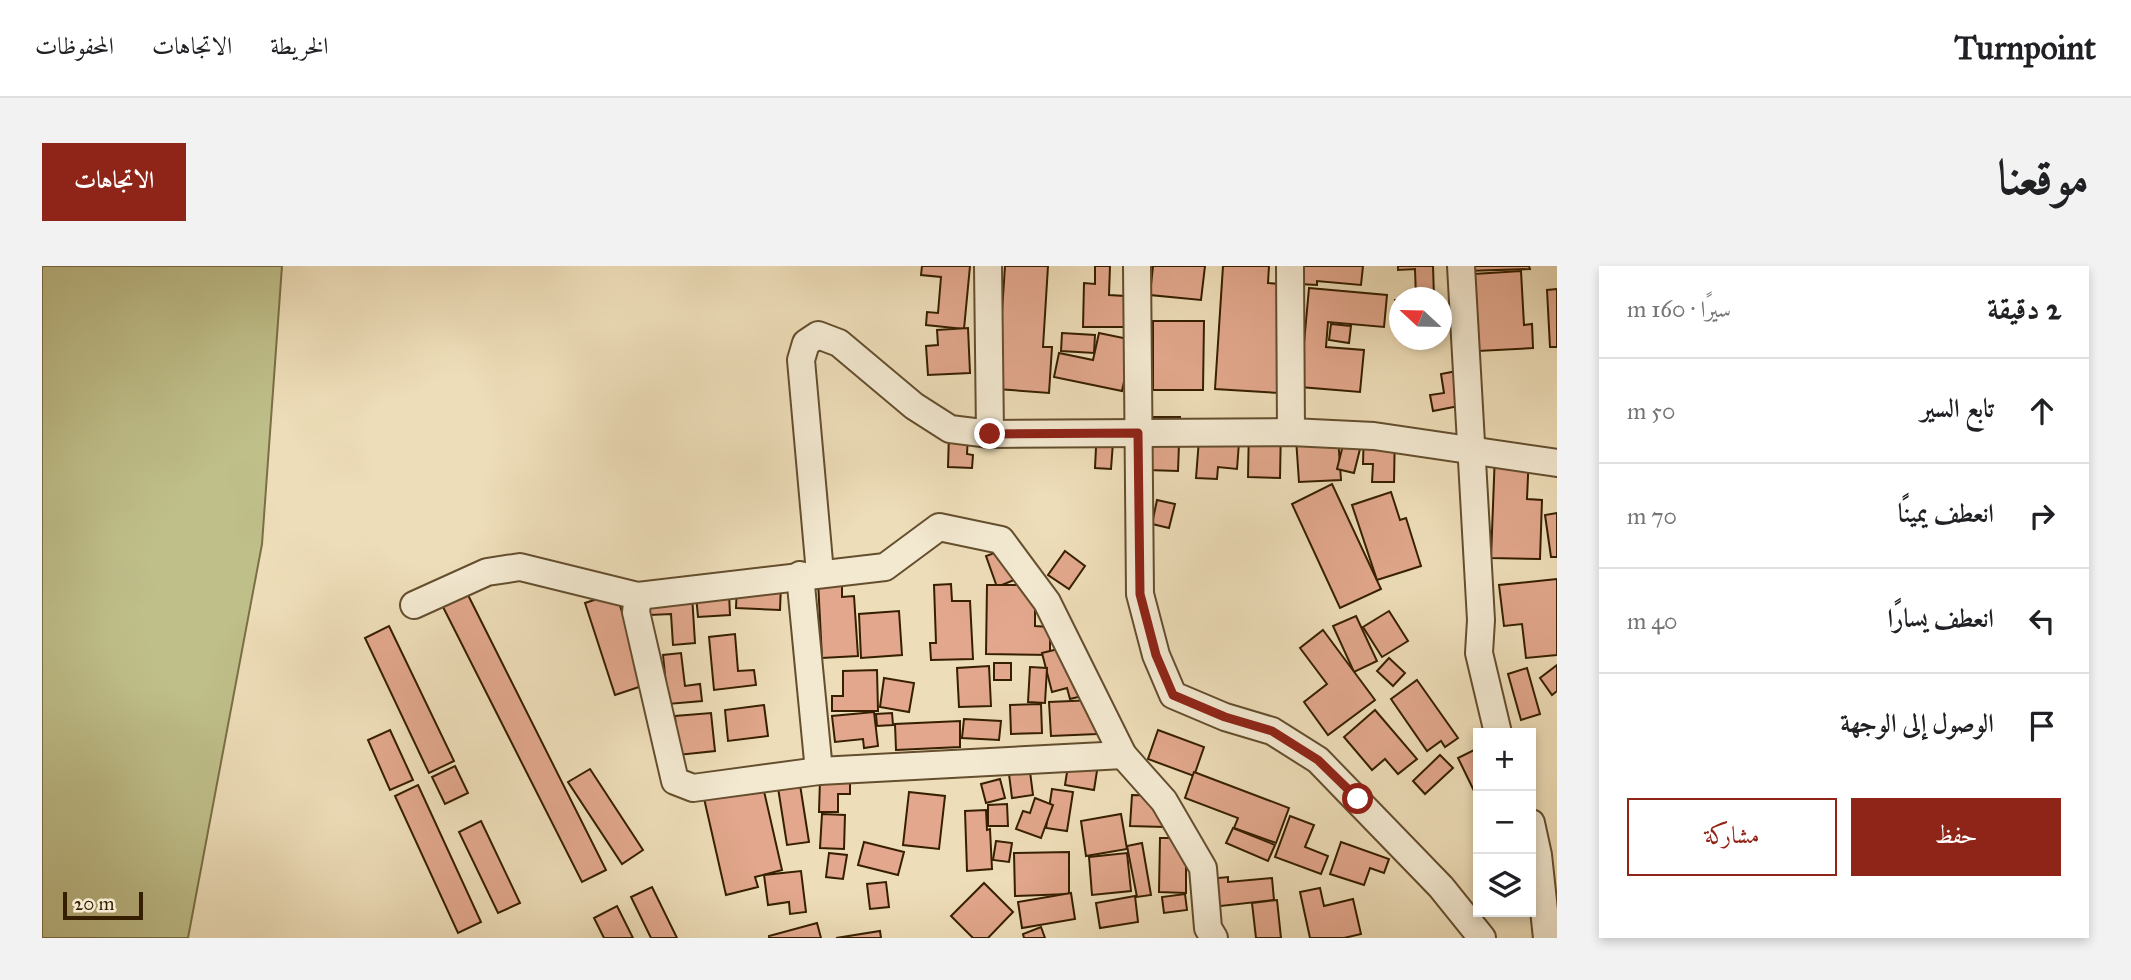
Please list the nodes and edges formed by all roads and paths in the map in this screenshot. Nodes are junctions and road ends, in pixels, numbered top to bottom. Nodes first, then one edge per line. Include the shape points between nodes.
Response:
1 (988, 266) edge
2 (1137, 266) edge
3 (1290, 266) edge
4 (1461, 266) edge
5 (1291, 432) junction
6 (1138, 433) junction
7 (990, 434) junction
8 (1473, 450) junction
9 (1557, 463) edge
10 (810, 574) junction
11 (638, 596) junction
12 (414, 605) dead end
13 (1496, 728) edge
14 (1123, 755) junction
15 (819, 771) junction
16 (1536, 846) edge
17 (1214, 938) edge
18 (1482, 938) edge
19 (1547, 938) edge

1 - 7 street
2 - 6 street
3 - 5 street
4 - 8 street
5 - 6 street
5 - 8 street via 1374,436
6 - 7 street
6 - 18 street via 1140,594 1156,655 1173,695 1272,731 1318,760 1441,887
7 - 10 street via 950,429 914,406 839,342 818,335 806,344 801,360
8 - 9 street
8 - 13 street via 1479,653
10 - 11 street
10 - 14 street via 885,566 939,527 1002,540 1046,602
10 - 15 street
11 - 12 street via 520,567 487,572
11 - 15 street via 636,612 675,781 692,788
14 - 15 street
14 - 17 street via 1164,801 1203,868 1208,928
16 - 19 street

